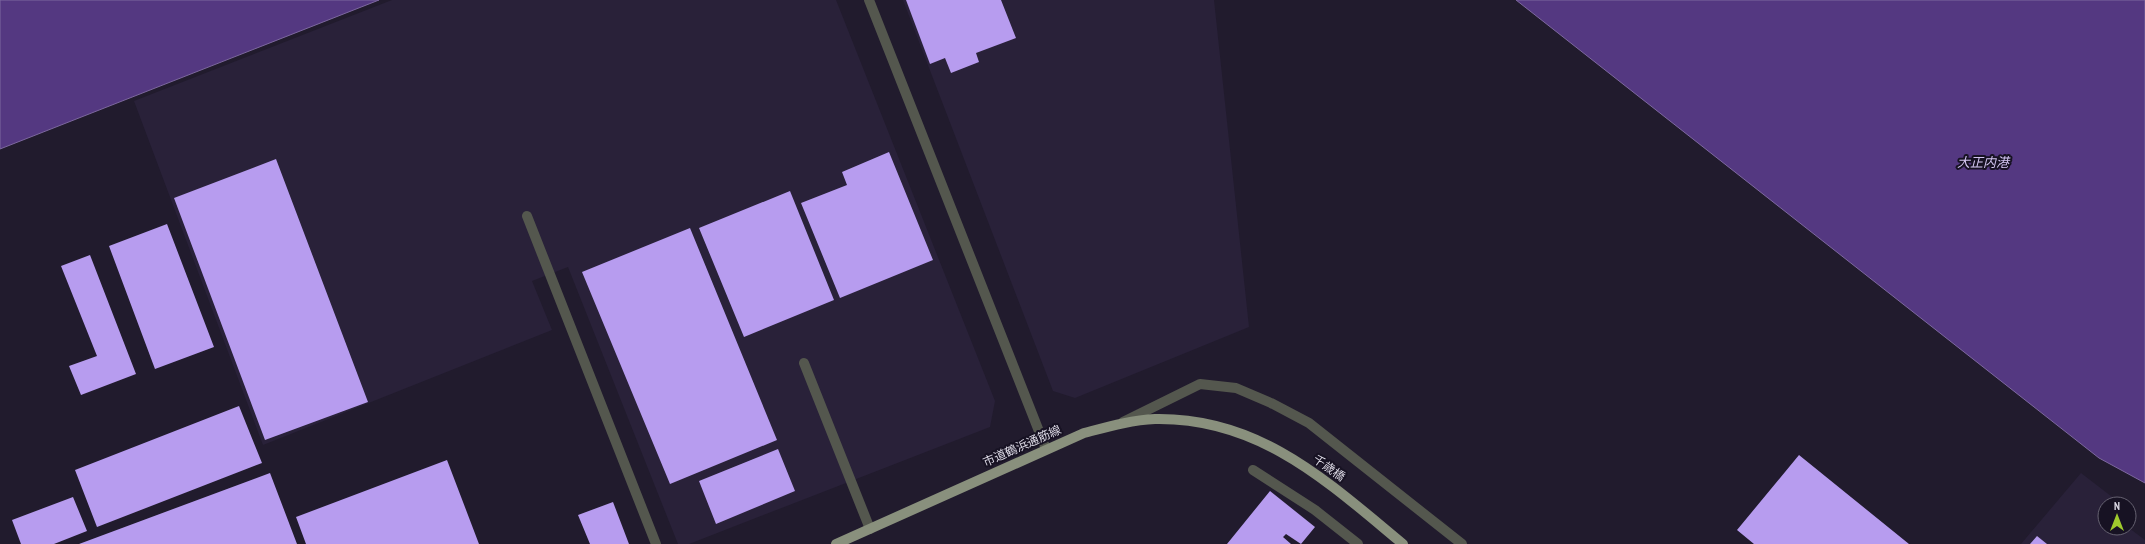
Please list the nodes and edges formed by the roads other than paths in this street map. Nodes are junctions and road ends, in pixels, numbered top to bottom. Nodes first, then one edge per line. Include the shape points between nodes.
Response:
1 (869, 0) edge
2 (527, 216) dead end
3 (804, 363) dead end
4 (1119, 424) junction
5 (1230, 428) joint
6 (1046, 450) junction
7 (1253, 470) dead end
8 (870, 529) junction
9 (656, 544) edge
10 (836, 544) edge
11 (1358, 544) edge
12 (1403, 544) edge
13 (1462, 544) edge

1 - 6 street
2 - 9 street
3 - 8 street
4 - 5 main road, 市道鶴浜通筋線 via 1155,419 1190,421
4 - 6 main road, 市道鶴浜通筋線 via 1084,432
4 - 13 street via 1200,384 1236,388 1308,423
5 - 12 main road, 千歳橋 via 1290,457 1329,483
6 - 8 main road, 市道鶴浜通筋線
7 - 11 street via 1315,510
8 - 10 main road, 市道鶴浜通筋線

